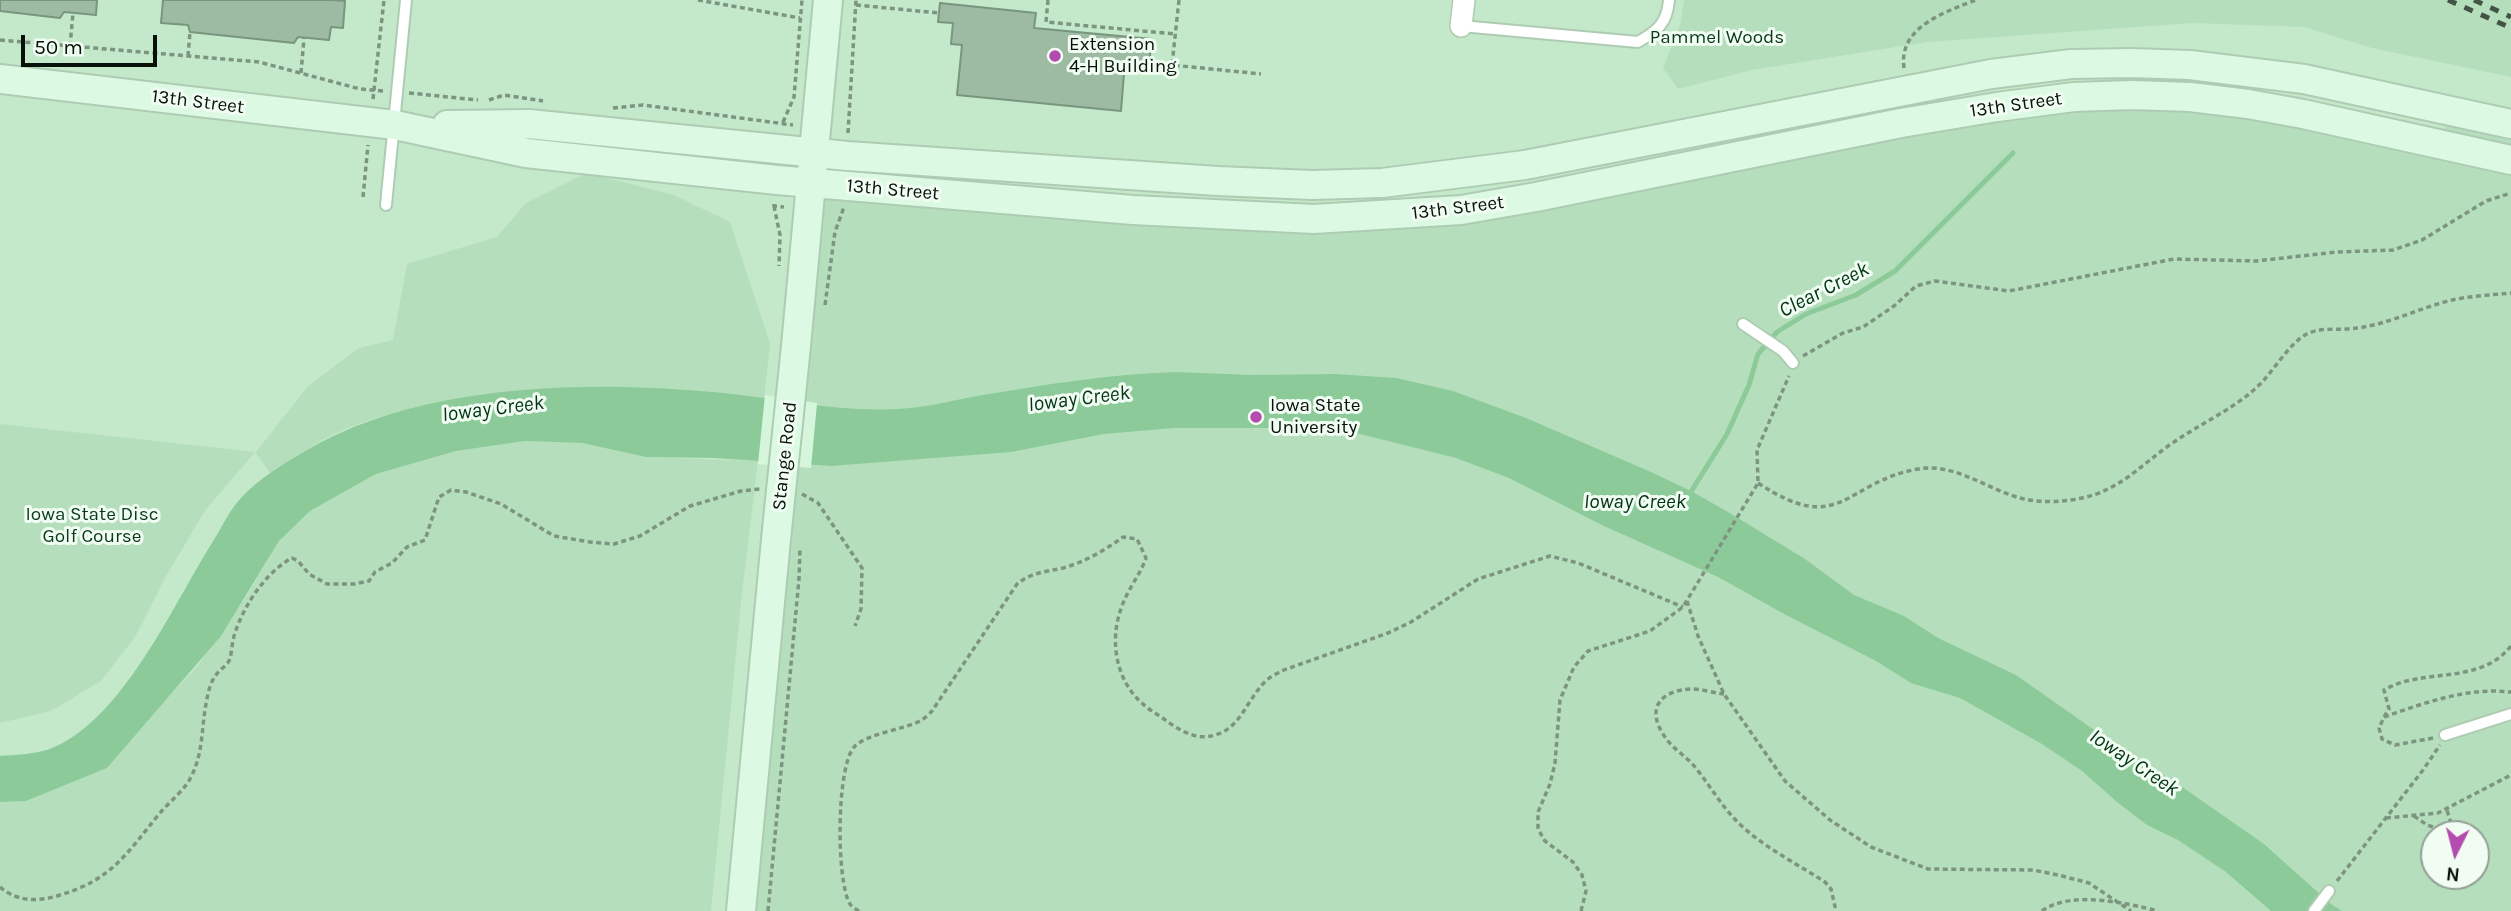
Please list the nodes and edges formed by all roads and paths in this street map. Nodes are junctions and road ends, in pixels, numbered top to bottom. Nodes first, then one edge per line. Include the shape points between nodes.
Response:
1 (406, 0) edge
2 (698, 0) edge
3 (802, 0) edge
4 (828, 0) edge
5 (1048, 0) edge
6 (1178, 0) edge
7 (1464, 0) edge
8 (1669, 0) edge
9 (1976, 0) edge
10 (856, 2) edge
11 (73, 13) dead end
12 (939, 13) dead end
13 (800, 18) junction
14 (1461, 26) joint
15 (190, 32) dead end
16 (1175, 34) junction
17 (304, 37) dead end
18 (70, 46) dead end
19 (188, 56) dead end
20 (1912, 66) dead end
21 (301, 74) dead end
22 (1261, 74) dead end
23 (0, 79) edge
24 (2511, 124) edge
25 (395, 125) junction
26 (793, 125) dead end
27 (2434, 125) junction
28 (848, 133) junction
29 (853, 137) dead end
30 (848, 142) dead end
31 (814, 153) junction
32 (2511, 160) edge
33 (811, 184) junction
34 (2511, 193) edge
35 (844, 202) dead end
36 (386, 205) dead end
37 (774, 206) dead end
38 (832, 211) dead end
39 (843, 213) junction
40 (778, 276) dead end
41 (2511, 293) edge
42 (824, 307) dead end
43 (1743, 324) dead end
44 (1793, 363) junction
45 (1758, 483) junction
46 (769, 488) dead end
47 (798, 492) dead end
48 (788, 540) junction
49 (1687, 601) junction
50 (1683, 607) junction
51 (855, 626) dead end
52 (2511, 646) edge
53 (2511, 692) edge
54 (1724, 694) junction
55 (2511, 714) edge
56 (2384, 717) junction
57 (2445, 735) junction
58 (2511, 775) edge
59 (2446, 807) junction
60 (2414, 816) junction
61 (2385, 818) junction
62 (0, 887) edge
63 (2329, 891) joint
64 (2123, 903) junction
65 (741, 911) edge
66 (768, 911) edge
67 (859, 911) edge
68 (1580, 911) edge
69 (1836, 911) edge
70 (2042, 911) edge
71 (2132, 911) edge
72 (2158, 911) edge
73 (2314, 911) edge

1 - 25 lane
2 - 13 path
3 - 13 path
4 - 31 main road, Stange Road
5 - 16 path via 1046,22
6 - 16 path
7 - 14 street
8 - 14 lane via 1658,30 1638,42
9 - 20 path via 1936,16 1913,33 1902,55 1903,68
10 - 12 path
10 - 28 path
11 - 18 path
13 - 26 path via 794,97 782,122
15 - 19 path
16 - 22 path via 1172,65
17 - 21 path
23 - 25 main road, 13th Street
24 - 27 main road, 13th Street
25 - 31 main road, 13th Street via 529,124
25 - 33 main road, 13th Street via 526,153
25 - 36 lane
27 - 31 main road, 13th Street via 2304,79 2178,65 2083,64 1991,74 1525,165 1382,183 1218,181
27 - 32 main road, 13th Street
27 - 33 main road, 13th Street via 2190,97 2074,97 1901,123 1536,198 1461,210 1314,219
28 - 29 path
28 - 30 path
31 - 33 main road, Stange Road
33 - 48 main road, Stange Road, bridge via 796,346
34 - 44 path via 2486,201 2422,240 2392,250 2256,261 2174,259 2009,291 1934,281 1916,286 1881,316
35 - 39 path
37 - 40 path via 780,235
38 - 39 path
39 - 42 path via 835,232
41 - 45 path via 2451,300 2357,328 2306,334 2254,390 2169,445 2133,475 2081,499 2024,499 1965,476 1920,468 1821,508 1775,495
43 - 44 lane
44 - 45 path via 1757,450
45 - 49 path
46 - 62 path via 690,506 639,536 614,544 554,536 501,504 451,490 439,497 425,540 407,547 369,581 327,584 309,575 292,558 267,579 243,614 229,661 211,684 201,750 190,780 145,834 115,867 74,892 34,900
47 - 51 path via 818,503 862,568 861,609
48 - 65 main road, Stange Road
48 - 66 path via 799,579
49 - 50 path
49 - 54 path
50 - 67 path via 1550,556 1478,579 1388,633 1281,671 1267,680 1223,733 1191,735 1142,703 1118,665 1118,617 1146,558 1137,539 1124,537 1079,562 1027,576 1017,584 932,711 921,721 858,744 849,752 839,843 850,905
50 - 68 path via 1650,631 1588,651 1574,667 1560,700 1555,763 1538,812 1538,829 1582,875 1586,891
52 - 56 path via 2486,665 2440,677 2415,678 2384,690 2389,709
53 - 56 path via 2473,691
54 - 64 path via 1785,781 1830,820 1871,847 1928,869 2033,870 2058,875 2089,883
54 - 69 path via 1692,689 1665,696 1657,705 1655,719 1665,737 1744,828 1825,882
55 - 57 lane
56 - 57 path via 2379,728 2382,739 2395,745
57 - 61 path
58 - 59 path
59 - 60 path via 2438,813
59 - 60 path via 2451,823 2442,830
60 - 61 path
61 - 63 path
63 - 73 lane
64 - 70 path via 2074,900 2056,902
64 - 71 path
64 - 72 path

